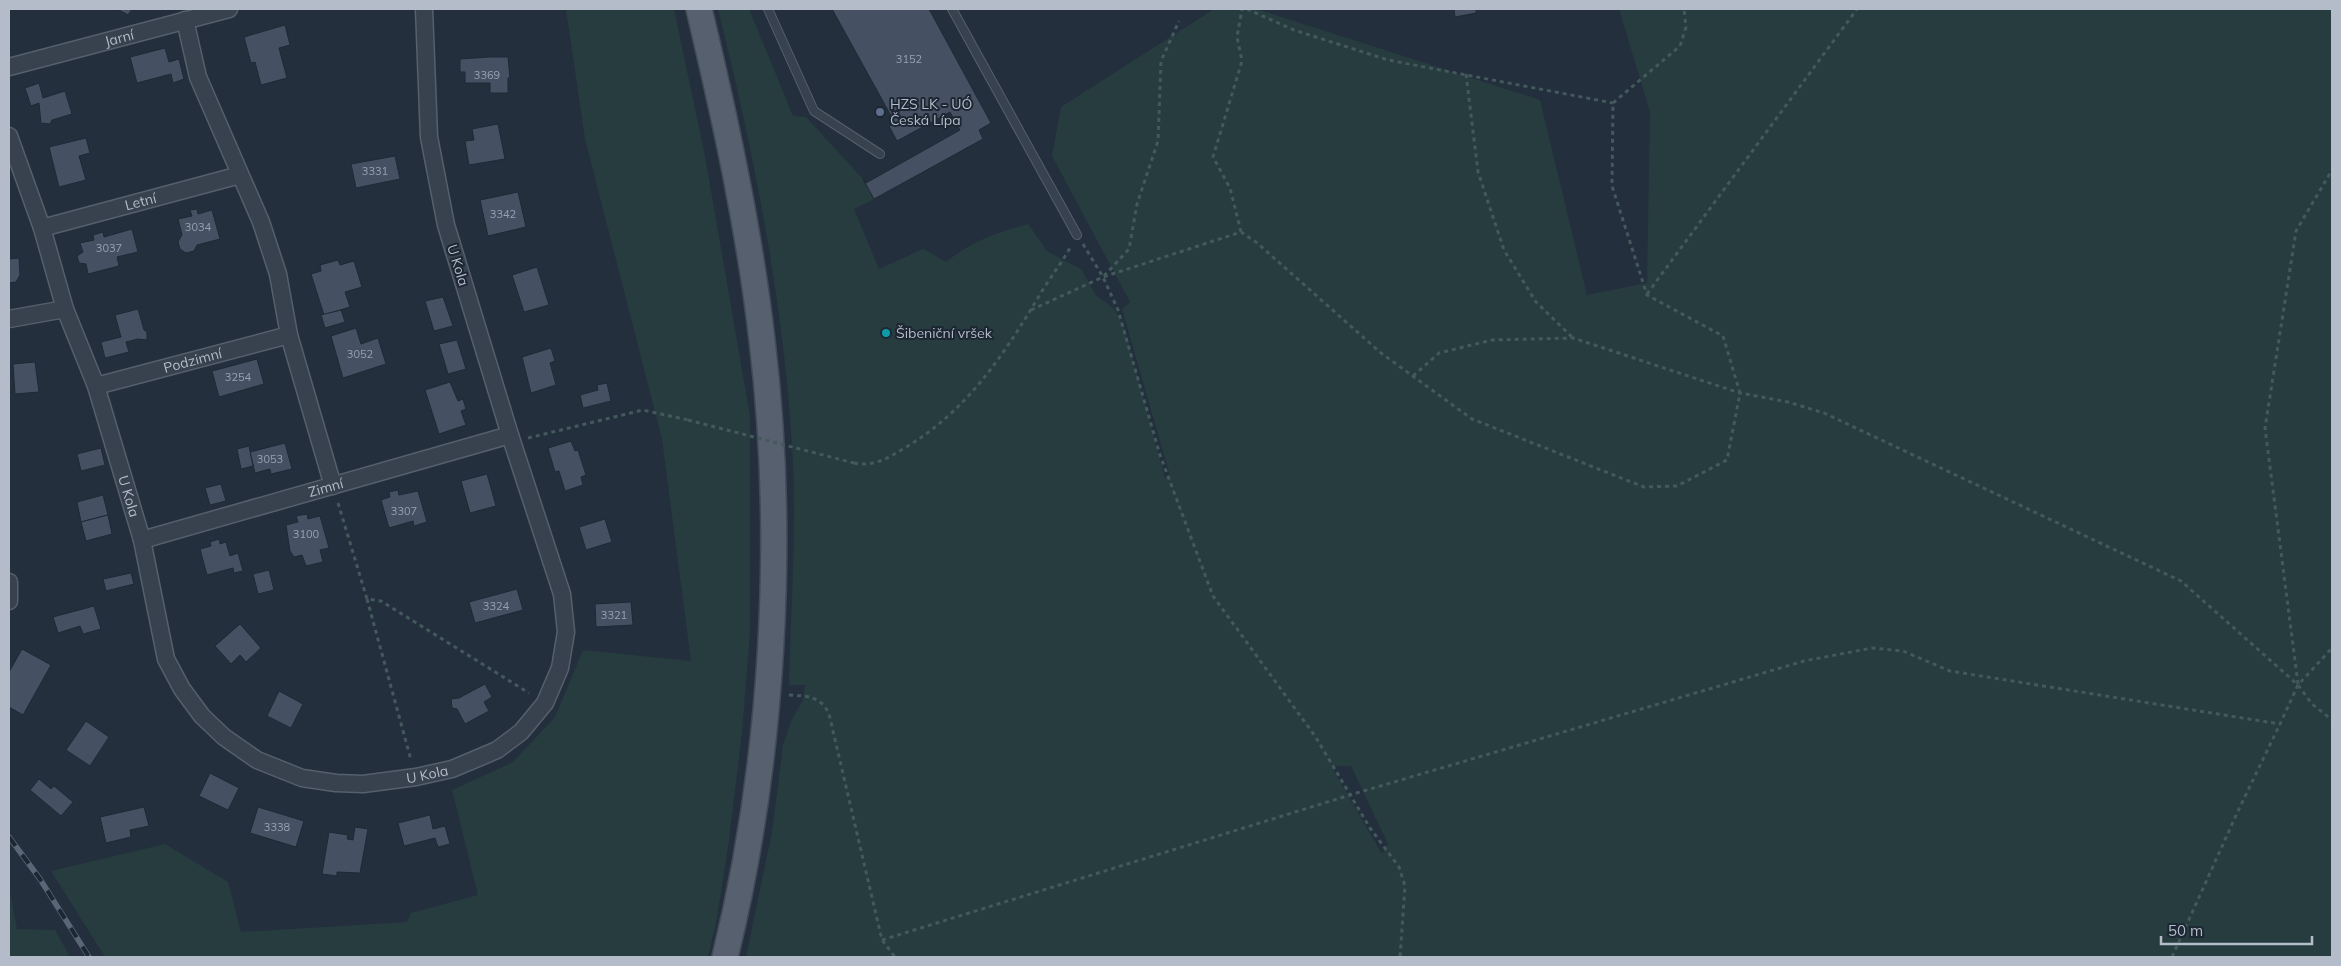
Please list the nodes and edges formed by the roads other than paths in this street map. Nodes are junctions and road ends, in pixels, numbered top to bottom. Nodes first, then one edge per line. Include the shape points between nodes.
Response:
1 (229, 9) edge
2 (424, 9) edge
3 (699, 9) edge
4 (768, 9) edge
5 (952, 9) edge
6 (185, 20) junction
7 (9, 67) edge
8 (9, 136) edge
9 (880, 154) dead end
10 (240, 175) junction
11 (42, 228) junction
12 (1077, 235) road end
13 (65, 309) junction
14 (9, 319) edge
15 (289, 335) junction
16 (96, 386) junction
17 (510, 435) junction
18 (333, 486) junction
19 (142, 540) junction
20 (9, 582) edge
21 (9, 601) edge
22 (725, 957) edge

1 - 6 street, Jarní
2 - 17 street, U Kola via 429,137 446,225
3 - 22 main road via 745,218 763,341 770,428 773,538 766,694 752,816
4 - 9 lane via 814,111
5 - 12 lane
6 - 7 street, Jarní
6 - 10 street via 198,78
8 - 11 street, U Kola
10 - 11 street, Letní
10 - 15 street via 261,222 278,274
11 - 13 street, U Kola
13 - 14 street
13 - 16 street, U Kola
15 - 16 street, Podzimní
15 - 18 street
16 - 19 street, U Kola
17 - 18 street, Zimní
17 - 19 street, U Kola via 562,594 566,632 560,668 545,703 521,732 497,750 460,766 416,777 336,784 302,778 258,760 224,737 202,716 166,659
18 - 19 street, Zimní
20 - 21 street

